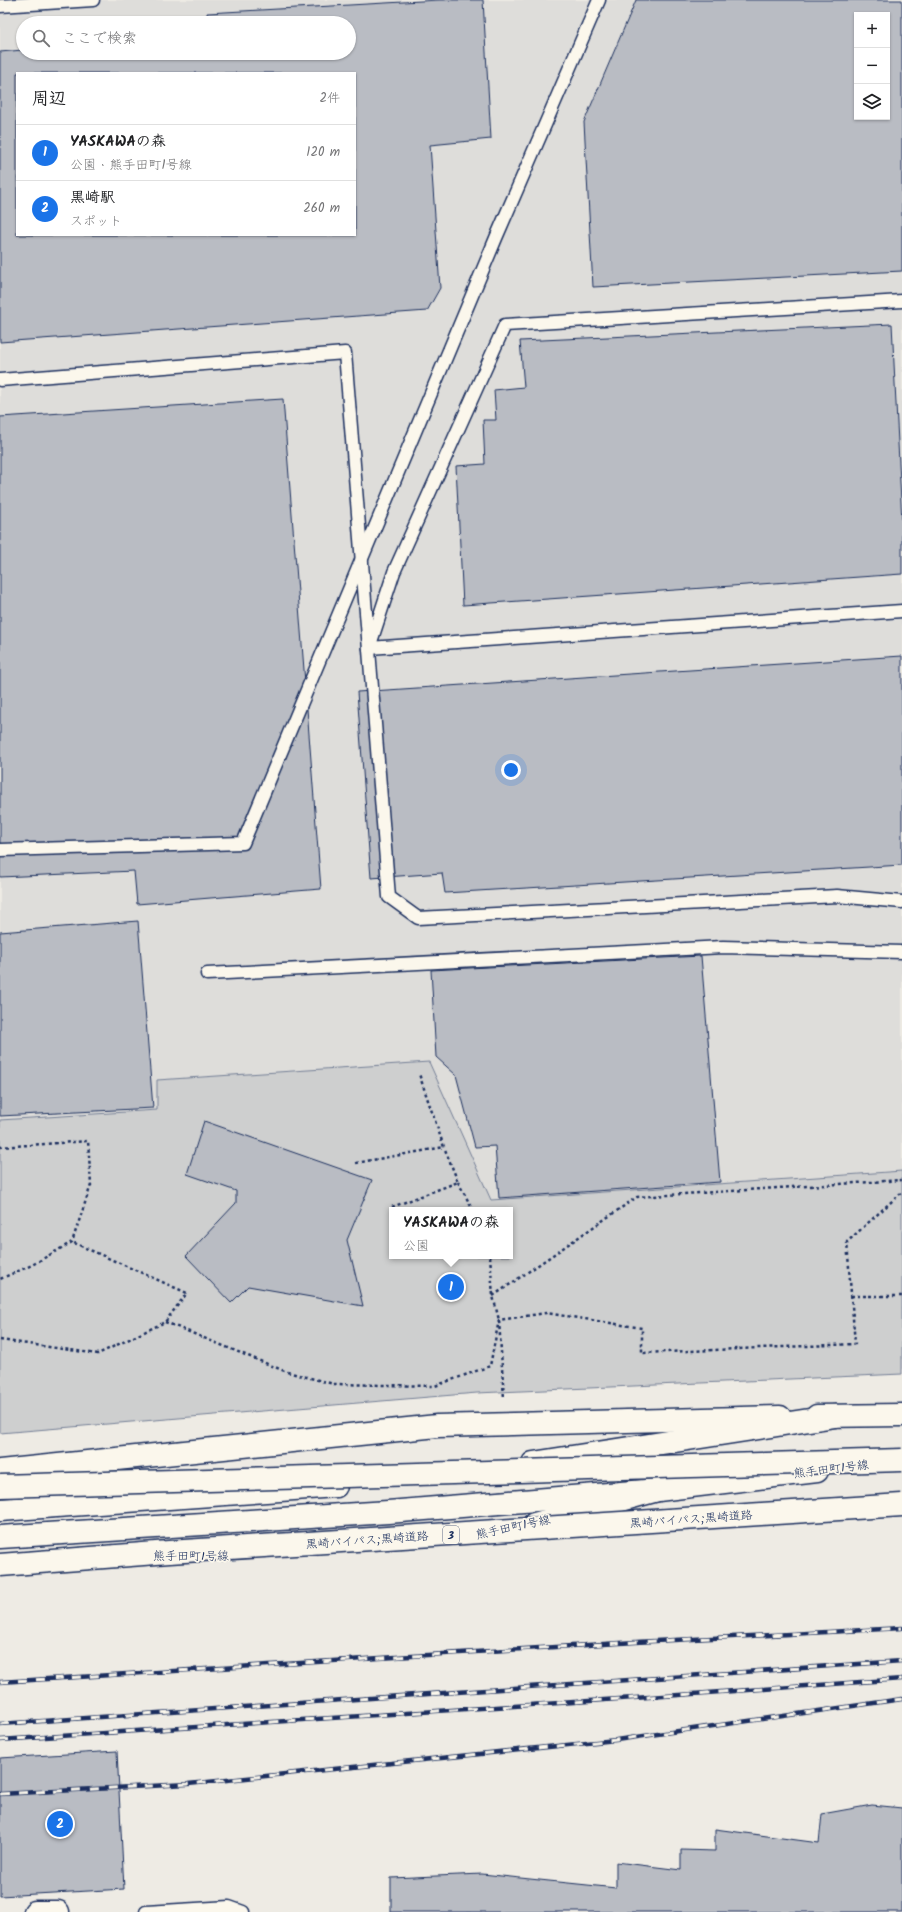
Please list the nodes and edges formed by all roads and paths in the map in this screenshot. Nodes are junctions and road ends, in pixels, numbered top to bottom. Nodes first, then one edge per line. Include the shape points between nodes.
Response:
1 (93, 0) edge
2 (599, 0) edge
3 (0, 6) edge
4 (902, 301) edge
5 (0, 380) edge
6 (362, 560) junction
7 (902, 611) edge
8 (369, 648) junction
9 (0, 850) edge
10 (902, 902) edge
11 (902, 952) edge
12 (206, 974) dead end
13 (419, 1074) dead end
14 (0, 1147) edge
15 (444, 1147) junction
16 (356, 1163) dead end
17 (902, 1180) edge
18 (458, 1182) junction
19 (902, 1192) edge
20 (392, 1207) dead end
21 (471, 1207) edge
22 (72, 1242) junction
23 (490, 1259) edge
24 (0, 1279) edge
25 (493, 1296) junction
26 (851, 1296) junction
27 (902, 1296) edge
28 (499, 1320) junction
29 (165, 1322) junction
30 (0, 1340) edge
31 (504, 1399) dead end
32 (902, 1415) edge
33 (836, 1416) junction
34 (902, 1460) edge
35 (0, 1471) edge
36 (0, 1486) edge
37 (658, 1490) junction
38 (902, 1505) edge
39 (0, 1510) edge
40 (0, 1537) edge
41 (0, 1556) edge
42 (0, 1565) edge
43 (34, 1912) edge
44 (58, 1912) edge
45 (146, 1912) edge
46 (158, 1912) edge
47 (243, 1912) edge

1 - 3 lane
2 - 6 lane via 496,238
4 - 8 lane via 505,325 394,572
5 - 6 lane via 345,353
6 - 8 lane
6 - 9 lane via 243,843
7 - 8 lane
8 - 10 lane via 389,897 418,918 837,896
11 - 12 lane via 723,947
13 - 15 path
14 - 22 path via 88,1141 91,1185
15 - 16 path
15 - 18 path
17 - 25 path via 637,1197
18 - 20 path
18 - 21 path
19 - 26 path via 847,1242
22 - 24 path via 32,1265
22 - 29 path via 187,1293
23 - 25 path
25 - 28 path
26 - 27 path
26 - 28 path via 855,1344 642,1353 642,1328 546,1313
28 - 29 path via 490,1366 435,1386 334,1384 287,1372
28 - 31 path
29 - 30 path via 98,1354
32 - 33 main road
33 - 35 main road via 437,1426
33 - 39 main road via 526,1465 371,1483
34 - 36 main road, bridge
34 - 37 main road, 熊手田町1号線
37 - 40 main road via 388,1512
37 - 41 main road, 熊手田町1号線 via 533,1524 427,1544 236,1556
38 - 42 main road, 黒崎バイパス;黒崎道路 / 3, bridge
43 - 44 main road
45 - 46 lane
46 - 47 lane via 229,1907

